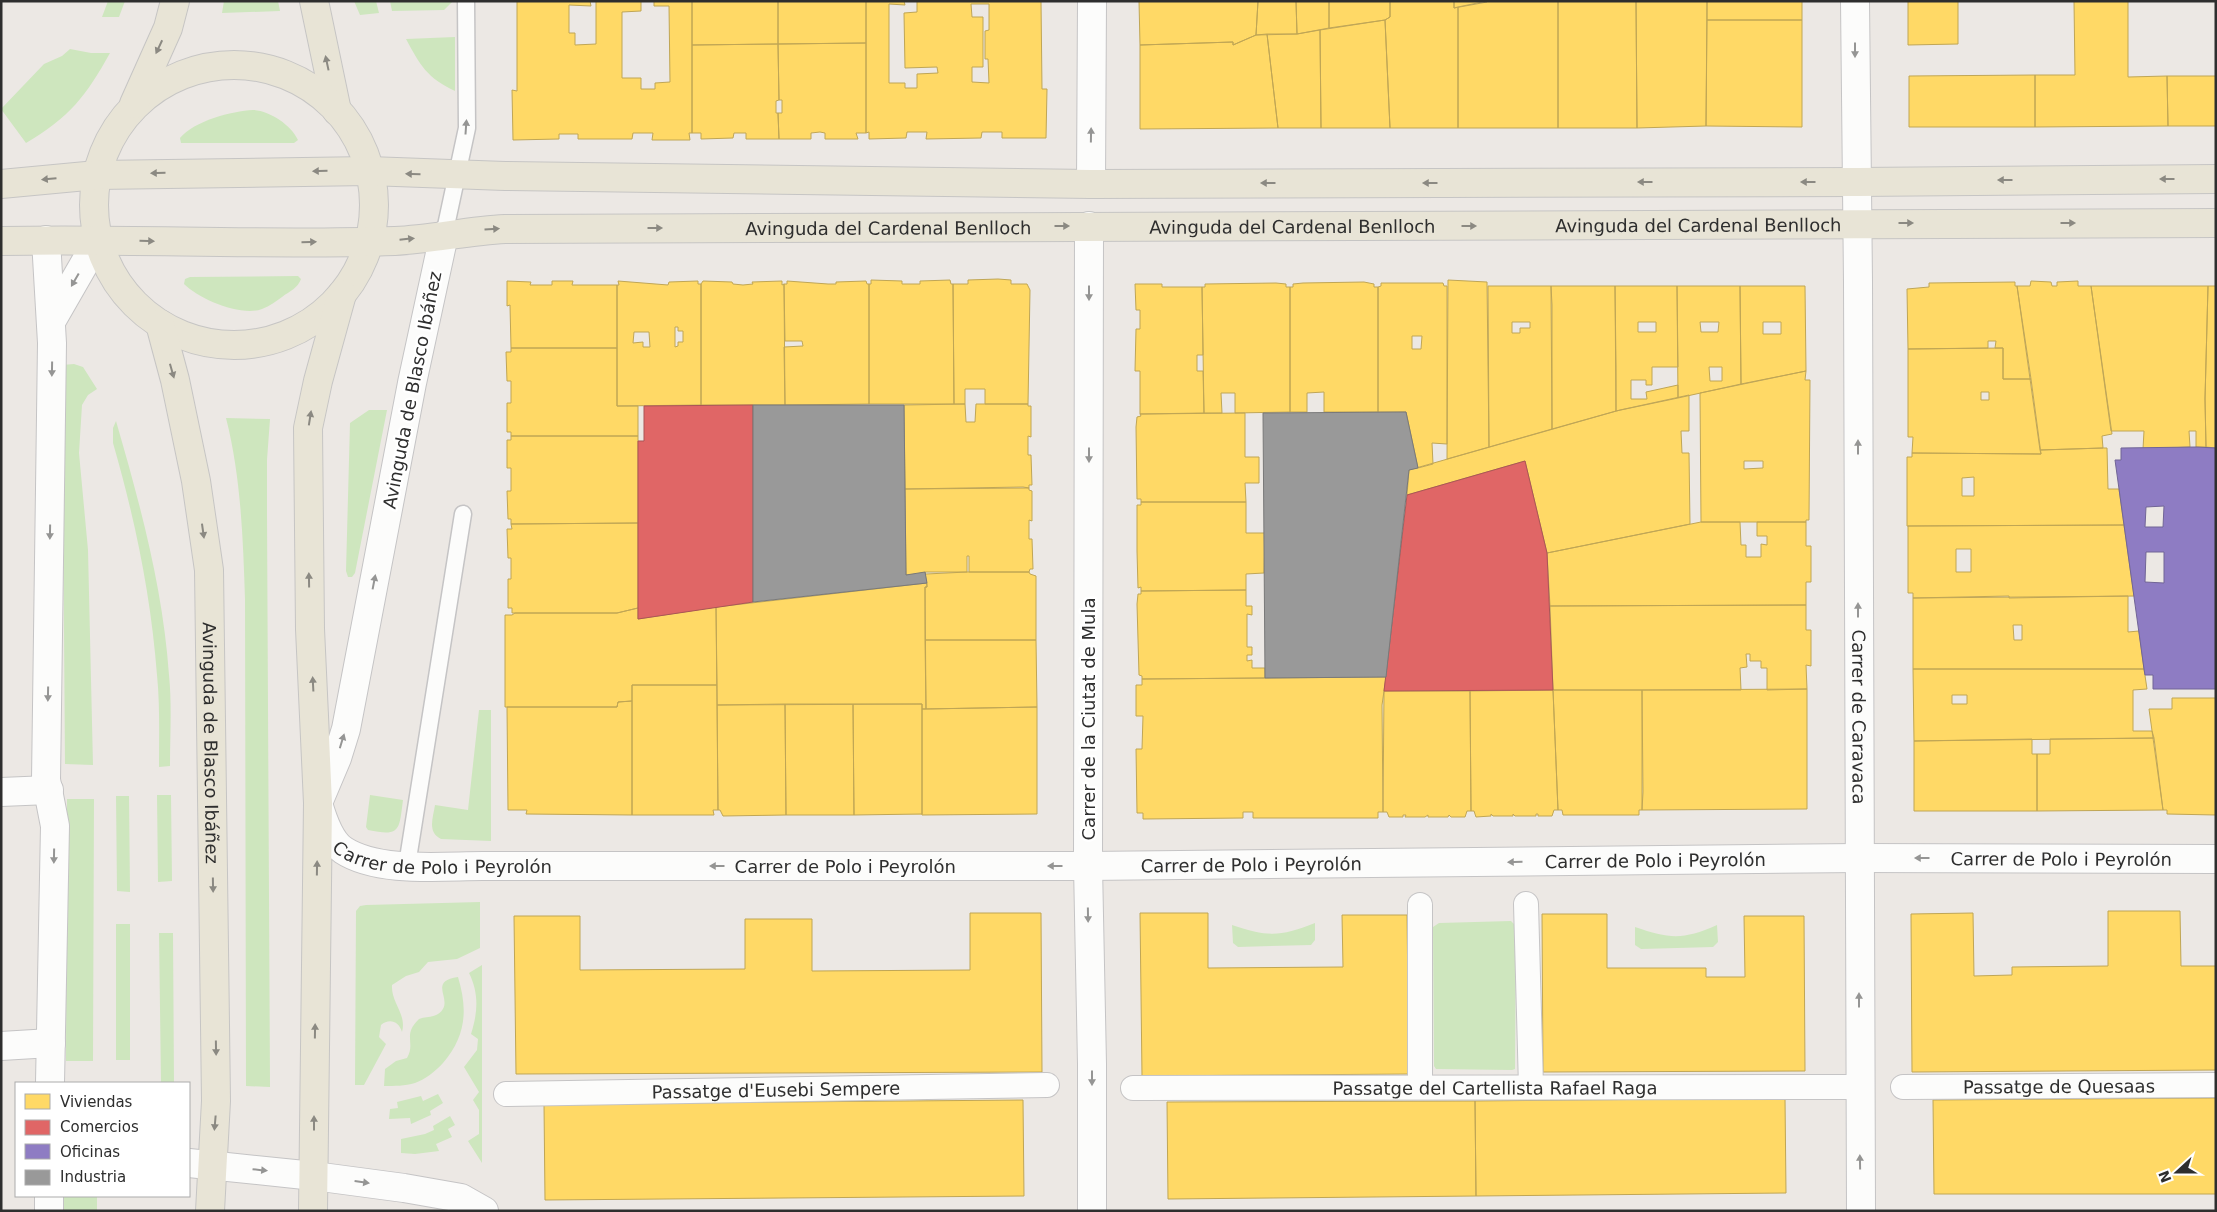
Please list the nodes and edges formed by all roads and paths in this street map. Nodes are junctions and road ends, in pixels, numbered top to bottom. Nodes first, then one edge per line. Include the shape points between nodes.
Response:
1 (175, 1) edge
2 (314, 1) edge
3 (466, 1) edge
4 (1092, 1) edge
5 (1855, 1) edge
6 (132, 108) junction
7 (337, 111) junction
8 (369, 171) junction
9 (97, 175) junction
10 (457, 175) junction
11 (2216, 179) edge
12 (1857, 182) junction
13 (1, 184) edge
14 (1090, 184) junction
15 (2216, 223) edge
16 (1857, 224) junction
17 (1089, 226) junction
18 (444, 235) junction
19 (46, 240) junction
20 (98, 240) junction
21 (369, 240) junction
22 (1, 241) edge
23 (342, 294) junction
24 (52, 320) junction
25 (160, 324) junction
26 (463, 514) dead end
27 (48, 790) junction
28 (1, 792) edge
29 (318, 803) junction
30 (1858, 858) junction
31 (2216, 859) edge
32 (407, 865) junction
33 (1088, 866) junction
34 (1526, 904) dead end
35 (1420, 905) dead end
36 (51, 1043) junction
37 (1, 1046) edge
38 (50, 1082) edge
39 (1047, 1084) dead end
40 (2216, 1085) edge
41 (1420, 1087) junction
42 (1531, 1087) junction
43 (1859, 1087) junction
44 (1903, 1087) dead end
45 (1133, 1088) dead end
46 (506, 1094) dead end
47 (200, 1164) edge
48 (314, 1176) junction
49 (49, 1197) edge
50 (49, 1211) edge
51 (210, 1211) edge
52 (314, 1211) edge
53 (484, 1211) edge
54 (1092, 1211) edge
55 (1861, 1211) edge

1 -> 6 main road, Avinguda de Blasco Ibáñez via 168,28
7 -> 2 main road, Avinguda de Blasco Ibáñez
10 -> 3 lane, Avinguda de Blasco Ibáñez via 467,128
14 -> 4 street
5 -> 12 street, Carrer de Caravaca
6 - 7 main road, Avinguda de Blasco Ibáñez via 154,89 180,76 207,67 235,65 264,68 291,77 316,92
6 - 9 main road, Avinguda de Blasco Ibáñez via 110,139
7 - 8 main road, Avinguda de Blasco Ibáñez via 357,139
8 -> 9 main road
10 -> 8 main road
8 - 21 main road, Avinguda de Blasco Ibáñez via 374,206
9 -> 13 main road
9 - 20 main road, Avinguda de Blasco Ibáñez via 94,208
10 - 14 main road
10 - 18 lane, Avinguda de Blasco Ibáñez
11 -> 12 main road
12 -> 14 main road
12 - 16 street, Carrer de Caravaca
16 -> 15 main road, Avinguda del Cardenal Benlloch
17 -> 16 main road, Avinguda del Cardenal Benlloch
30 -> 16 street, Carrer de Caravaca
18 -> 17 main road, Avinguda del Cardenal Benlloch via 505,229
17 -> 33 street, Carrer de la Ciutat de Mula
21 -> 18 main road, Avinguda del Cardenal Benlloch
29 -> 18 street, Avinguda de Blasco Ibáñez via 346,729 412,383
19 - 20 main road, Avinguda del Cardenal Benlloch
19 - 22 main road, Avinguda del Cardenal Benlloch
19 - 24 street
20 -> 21 main road, Avinguda del Cardenal Benlloch via 266,243
20 -> 24 street
20 - 25 main road, Avinguda de Blasco Ibáñez via 119,285 143,312
21 - 23 main road, Avinguda de Blasco Ibáñez via 362,263
23 - 25 main road, Avinguda de Blasco Ibáñez via 309,324 267,342 223,345 180,334
29 -> 23 main road, Avinguda de Blasco Ibáñez via 310,629 308,428
24 -> 27 street
25 -> 47 main road, Avinguda de Blasco Ibáñez via 196,481 208,570 216,1101
26 - 32 lane
27 - 28 street
27 -> 36 street via 55,826
29 - 32 street, Carrer de Polo i Peyrolón via 325,825 342,849 371,862
48 -> 29 main road, Avinguda de Blasco Ibáñez
31 -> 30 street, Carrer de Polo i Peyrolón
30 -> 33 street, Carrer de Polo i Peyrolón
43 -> 30 street, Carrer de Caravaca
33 -> 32 street, Carrer de Polo i Peyrolón
33 -> 54 street, Carrer de la Ciutat de Mula
34 - 42 street
35 - 41 street
36 - 37 street
36 - 38 street
39 - 46 street, Passatge d'Eusebi Sempere
40 - 44 street, Passatge de Quesaas
41 - 42 street, Passatge del Cartellista Rafael Raga
41 - 45 street, Passatge del Cartellista Rafael Raga
42 - 43 street, Passatge del Cartellista Rafael Raga
55 -> 43 street, Carrer de Caravaca
47 -> 48 street
47 - 51 main road, Avinguda de Blasco Ibáñez
48 - 52 main road, Avinguda de Blasco Ibáñez
48 -> 53 street via 461,1198
49 - 50 street

